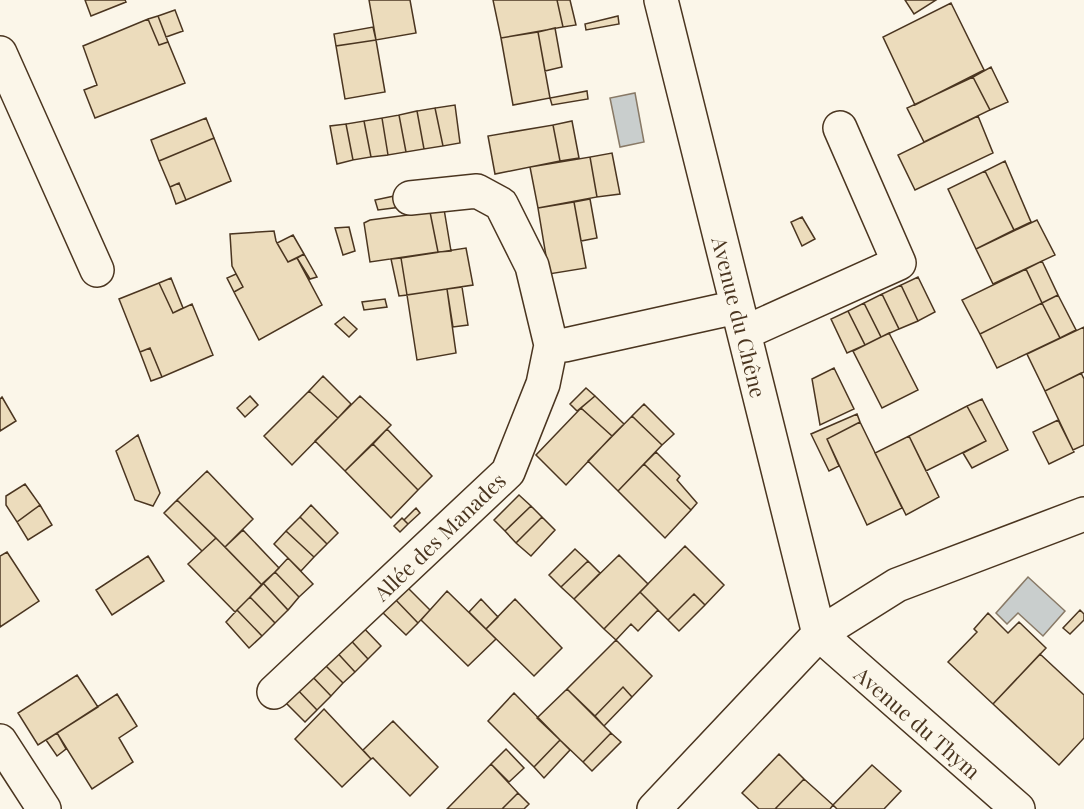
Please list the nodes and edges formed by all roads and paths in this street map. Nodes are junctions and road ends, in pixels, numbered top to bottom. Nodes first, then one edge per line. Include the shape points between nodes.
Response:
1 (661, 0) edge
2 (0, 52) edge
3 (840, 129) dead end
4 (410, 198) dead end
5 (97, 270) dead end
6 (740, 320) junction
7 (551, 345) junction
8 (1084, 514) edge
9 (819, 634) junction
10 (274, 692) dead end
11 (0, 741) edge
12 (44, 809) edge
13 (654, 809) edge
14 (1018, 809) edge

1 - 6 street, Avenue du Chêne
2 - 5 street
3 - 6 street via 898,263
4 - 7 street, Allée des Manades via 477,191 501,204 532,266
6 - 7 street
6 - 9 street, Avenue du Chêne
7 - 10 street, Allée des Manades via 543,384 508,472
8 - 9 street via 897,585
9 - 13 street
9 - 14 street, Avenue du Thym
11 - 12 street

